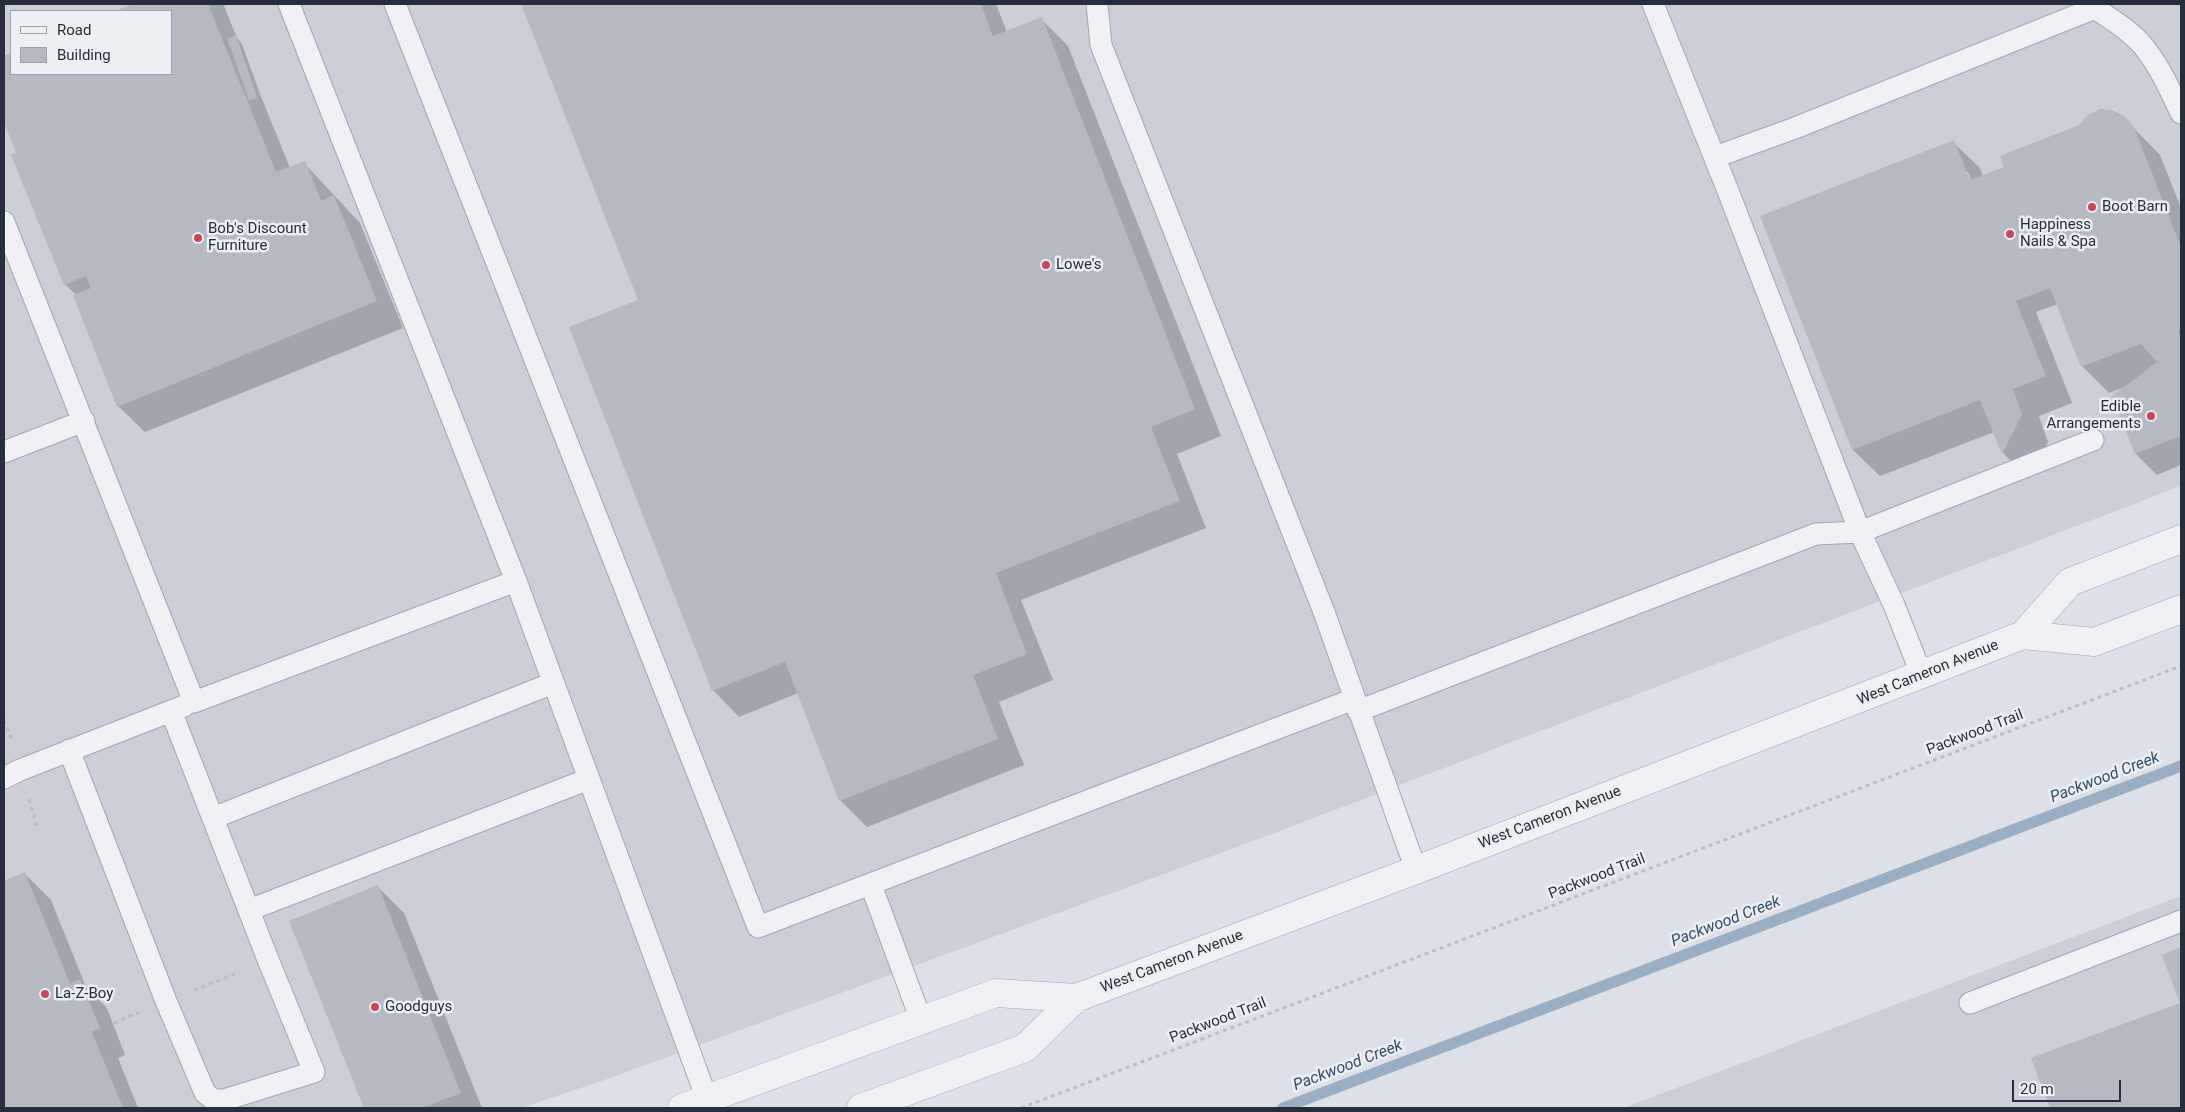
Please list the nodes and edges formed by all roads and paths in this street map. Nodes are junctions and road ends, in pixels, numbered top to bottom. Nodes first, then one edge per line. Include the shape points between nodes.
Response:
1 (289, 4) edge
2 (395, 4) edge
3 (1097, 4) edge
4 (1653, 4) edge
5 (2094, 6) edge
6 (2181, 113) edge
7 (1715, 157) junction
8 (4, 222) edge
9 (84, 421) junction
10 (2093, 440) dead end
11 (4, 452) edge
12 (1860, 532) junction
13 (2181, 539) edge
14 (516, 581) junction
15 (2181, 609) edge
16 (2023, 635) junction
17 (2181, 666) edge
18 (1922, 676) junction
19 (553, 683) junction
20 (194, 702) junction
21 (1356, 705) junction
22 (171, 710) junction
23 (4, 720) edge
24 (15, 749) dead end
25 (69, 750) junction
26 (4, 778) edge
27 (589, 778) junction
28 (28, 798) dead end
29 (213, 818) junction
30 (38, 830) dead end
31 (1416, 870) junction
32 (871, 885) junction
33 (249, 910) junction
34 (2181, 921) edge
35 (240, 972) dead end
36 (192, 992) dead end
37 (1076, 998) junction
38 (1970, 1003) dead end
39 (143, 1011) dead end
40 (921, 1020) junction
41 (114, 1023) dead end
42 (707, 1099) junction
43 (682, 1108) edge
44 (861, 1108) edge
45 (1020, 1108) edge

1 - 14 lane
2 - 32 lane via 758,927
3 - 21 lane via 1101,45 1317,594
4 - 7 lane
5 - 6 lane via 2144,47
5 - 7 lane via 1795,128
7 - 12 lane
8 - 9 lane
9 - 11 lane
9 - 20 lane
10 - 12 lane
12 - 18 lane
12 - 21 lane via 1816,534
13 - 16 street, West Cameron Avenue via 2070,582
14 - 19 lane
14 - 20 lane
15 - 16 street, West Cameron Avenue via 2094,642
16 - 18 street, West Cameron Avenue
17 - 45 path, Packwood Trail
18 - 31 street, West Cameron Avenue
19 - 27 lane
19 - 29 lane
20 - 22 lane
21 - 31 lane
21 - 32 lane
22 - 25 lane
22 - 29 lane
23 - 24 path
25 - 26 lane
25 - 33 lane via 166,1001 205,1093 214,1100 224,1100 314,1072
27 - 33 lane
27 - 42 lane
28 - 30 path
29 - 33 lane
31 - 37 street, West Cameron Avenue
32 - 40 lane
34 - 38 lane
35 - 36 path
37 - 40 street, West Cameron Avenue via 996,993
37 - 44 street, West Cameron Avenue via 1025,1048
39 - 41 path
40 - 42 street, West Cameron Avenue
42 - 43 street, West Cameron Avenue

